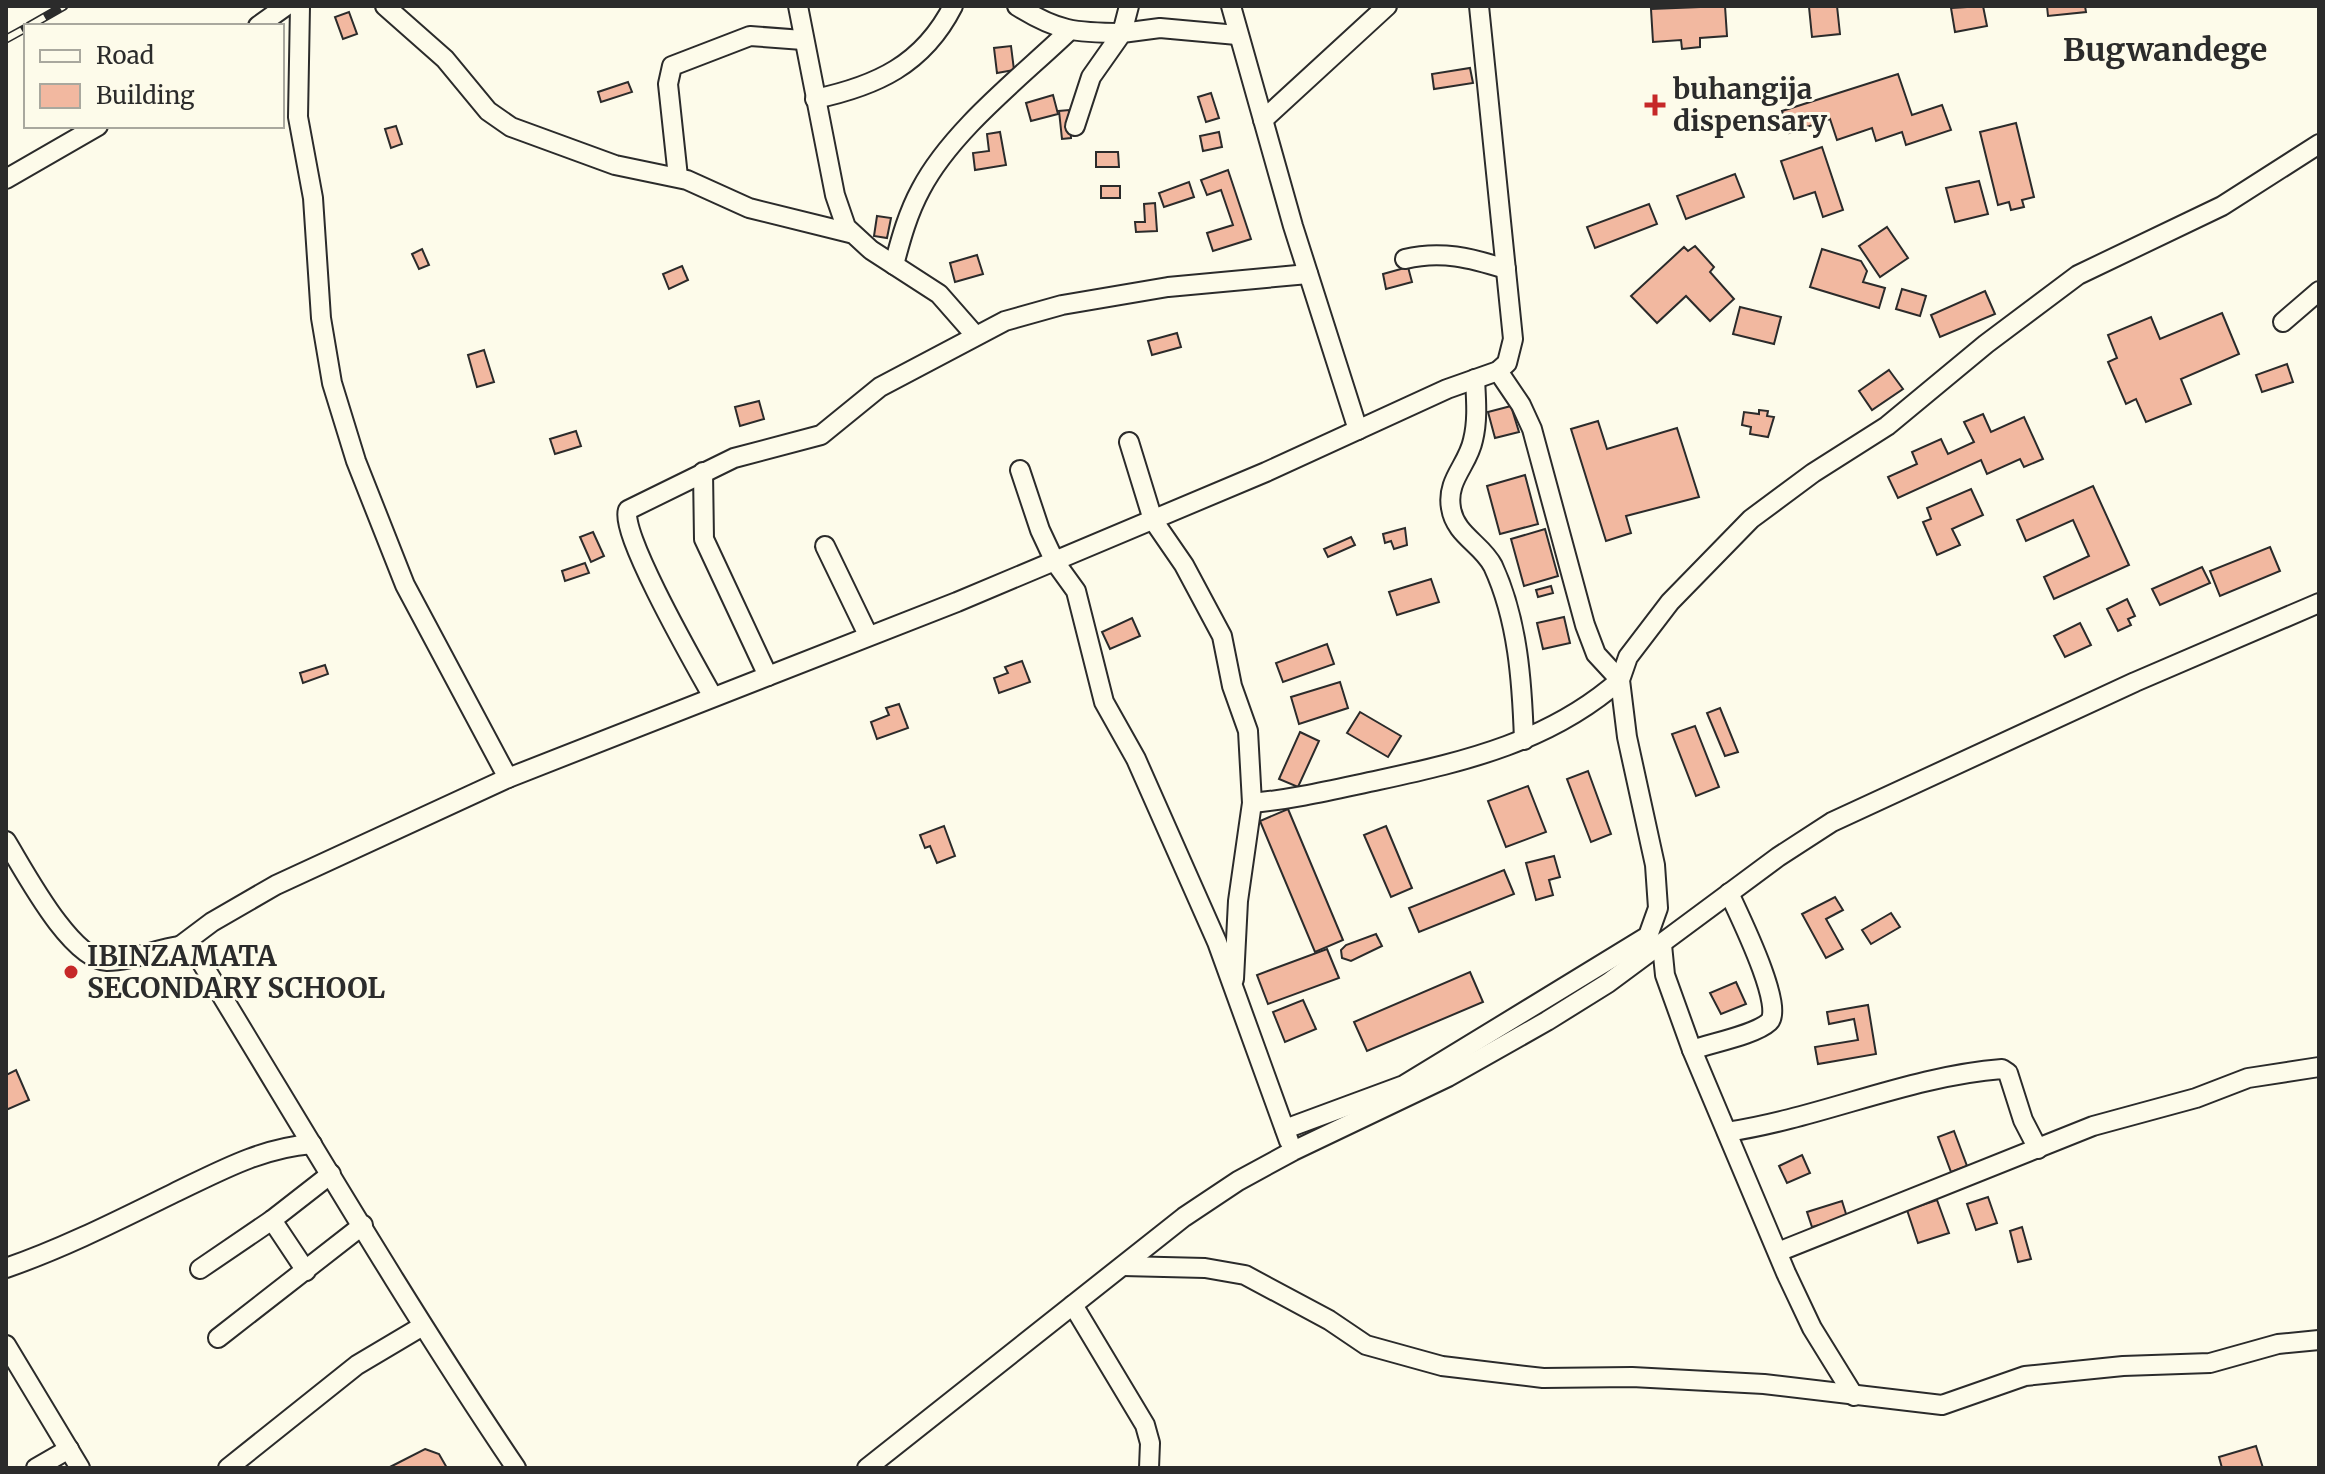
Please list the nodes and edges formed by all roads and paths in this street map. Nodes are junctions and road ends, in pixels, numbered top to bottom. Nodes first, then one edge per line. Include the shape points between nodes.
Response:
1 (286, 6) edge
2 (300, 6) edge
3 (385, 6) edge
4 (798, 6) edge
5 (953, 6) edge
6 (1017, 6) edge
7 (1129, 6) edge
8 (1231, 6) edge
9 (1387, 6) edge
10 (1479, 6) edge
11 (261, 24) edge
12 (1069, 31) junction
13 (1122, 33) junction
14 (1237, 35) junction
15 (803, 40) junction
16 (815, 99) junction
17 (1263, 120) junction
18 (1075, 126) dead end
19 (95, 128) edge
20 (2319, 144) edge
21 (678, 177) junction
22 (6, 179) edge
23 (850, 233) junction
24 (1405, 259) dead end
25 (894, 265) junction
26 (1506, 269) junction
27 (1308, 274) junction
28 (2319, 291) edge
29 (2283, 322) dead end
30 (975, 335) junction
31 (1498, 371) junction
32 (1475, 379) junction
33 (1358, 430) junction
34 (1129, 442) dead end
35 (1020, 470) dead end
36 (703, 472) junction
37 (1153, 520) junction
38 (825, 546) dead end
39 (1055, 562) junction
40 (2319, 603) edge
41 (868, 635) junction
42 (768, 676) junction
43 (1620, 680) junction
44 (713, 697) junction
45 (1524, 740) junction
46 (508, 778) junction
47 (1252, 803) junction
48 (6, 841) edge
49 (1729, 893) junction
50 (1662, 945) junction
51 (180, 946) junction
52 (1234, 986) junction
53 (1692, 1050) junction
54 (2319, 1067) edge
55 (1285, 1129) junction
56 (1727, 1132) junction
57 (312, 1144) junction
58 (2038, 1149) junction
59 (1293, 1151) junction
60 (331, 1174) junction
61 (272, 1220) junction
62 (363, 1225) junction
63 (1778, 1252) junction
64 (1123, 1266) junction
65 (6, 1268) edge
66 (200, 1269) dead end
67 (306, 1271) junction
68 (1073, 1305) junction
69 (421, 1327) junction
70 (218, 1338) dead end
71 (2319, 1340) edge
72 (6, 1345) edge
73 (1854, 1396) junction
74 (69, 1449) junction
75 (886, 1462) edge
76 (36, 1468) edge
77 (80, 1468) edge
78 (228, 1468) edge
79 (516, 1468) edge
80 (867, 1468) edge
81 (1149, 1468) edge

1 - 11 street
2 - 46 street via 298,117 313,198 321,318 332,383 405,585
3 - 21 street via 445,59 488,111 511,127 615,165
4 - 15 street
5 - 16 street via 939,32 894,73
6 - 12 street via 1042,23
7 - 13 street
8 - 14 street
9 - 17 street
10 - 26 street
12 - 13 street
12 - 25 street via 936,167 911,208
13 - 14 street via 1160,28
13 - 18 street via 1091,77
14 - 17 street
15 - 16 street
15 - 21 street via 750,36 672,66 668,84
16 - 23 street via 835,195
17 - 27 street
19 - 22 street
20 - 43 street via 2222,206 2078,275 1887,426 1751,519 1670,602 1628,657
21 - 23 street via 749,208
23 - 25 street
24 - 26 street via 1455,255
25 - 30 street via 939,294
26 - 31 street via 1513,339 1507,363
27 - 30 street via 1216,280 1094,299 1023,315
27 - 33 street
28 - 29 street
30 - 36 street via 880,387 821,435 734,458
31 - 32 street
31 - 43 street via 1532,429 1596,654
32 - 33 street
32 - 45 street via 1473,442 1453,480 1450,507 1455,522 1490,560 1498,579 1516,646
33 - 37 street
34 - 37 street
35 - 39 street
36 - 42 street via 704,539
36 - 44 street via 625,514 659,598
37 - 39 street
37 - 47 street via 1184,565 1225,643 1251,746
38 - 41 street
39 - 41 street
39 - 52 street via 1076,591 1104,702 1136,759
40 - 49 street via 1832,822
41 - 42 street
42 - 44 street
43 - 45 street via 1578,713
43 - 55 street via 1655,865 1658,908 1648,936 1404,1085
44 - 46 street
45 - 47 street via 1451,765
46 - 51 street via 276,885
47 - 52 street via 1238,901
48 - 51 street via 59,923 90,955 108,961
49 - 50 street
49 - 53 street via 1771,993 1773,1013 1769,1022 1753,1030
50 - 53 street via 1665,975
50 - 59 street via 1571,1006 1448,1077
51 - 57 street via 200,960
52 - 55 street
53 - 56 street
54 - 58 street via 2248,1078 2093,1126
55 - 59 street
56 - 58 street via 1934,1080 2002,1069
56 - 63 street
57 - 60 street
57 - 65 street via 277,1147 239,1161 66,1246
58 - 63 street
59 - 64 street via 1238,1181
60 - 61 street
60 - 62 street
61 - 66 street
61 - 67 street
62 - 67 street
62 - 69 street
63 - 73 street via 1812,1328
64 - 68 street
64 - 73 street via 1205,1268 1245,1275 1366,1345 1442,1366 1543,1378 1745,1383
67 - 70 street
68 - 75 street
68 - 81 street via 1145,1425
69 - 78 street via 357,1365
69 - 79 street
71 - 73 street via 2278,1344 2210,1363 2025,1376 1944,1405
72 - 74 street
74 - 76 street
74 - 77 street
75 - 80 street

